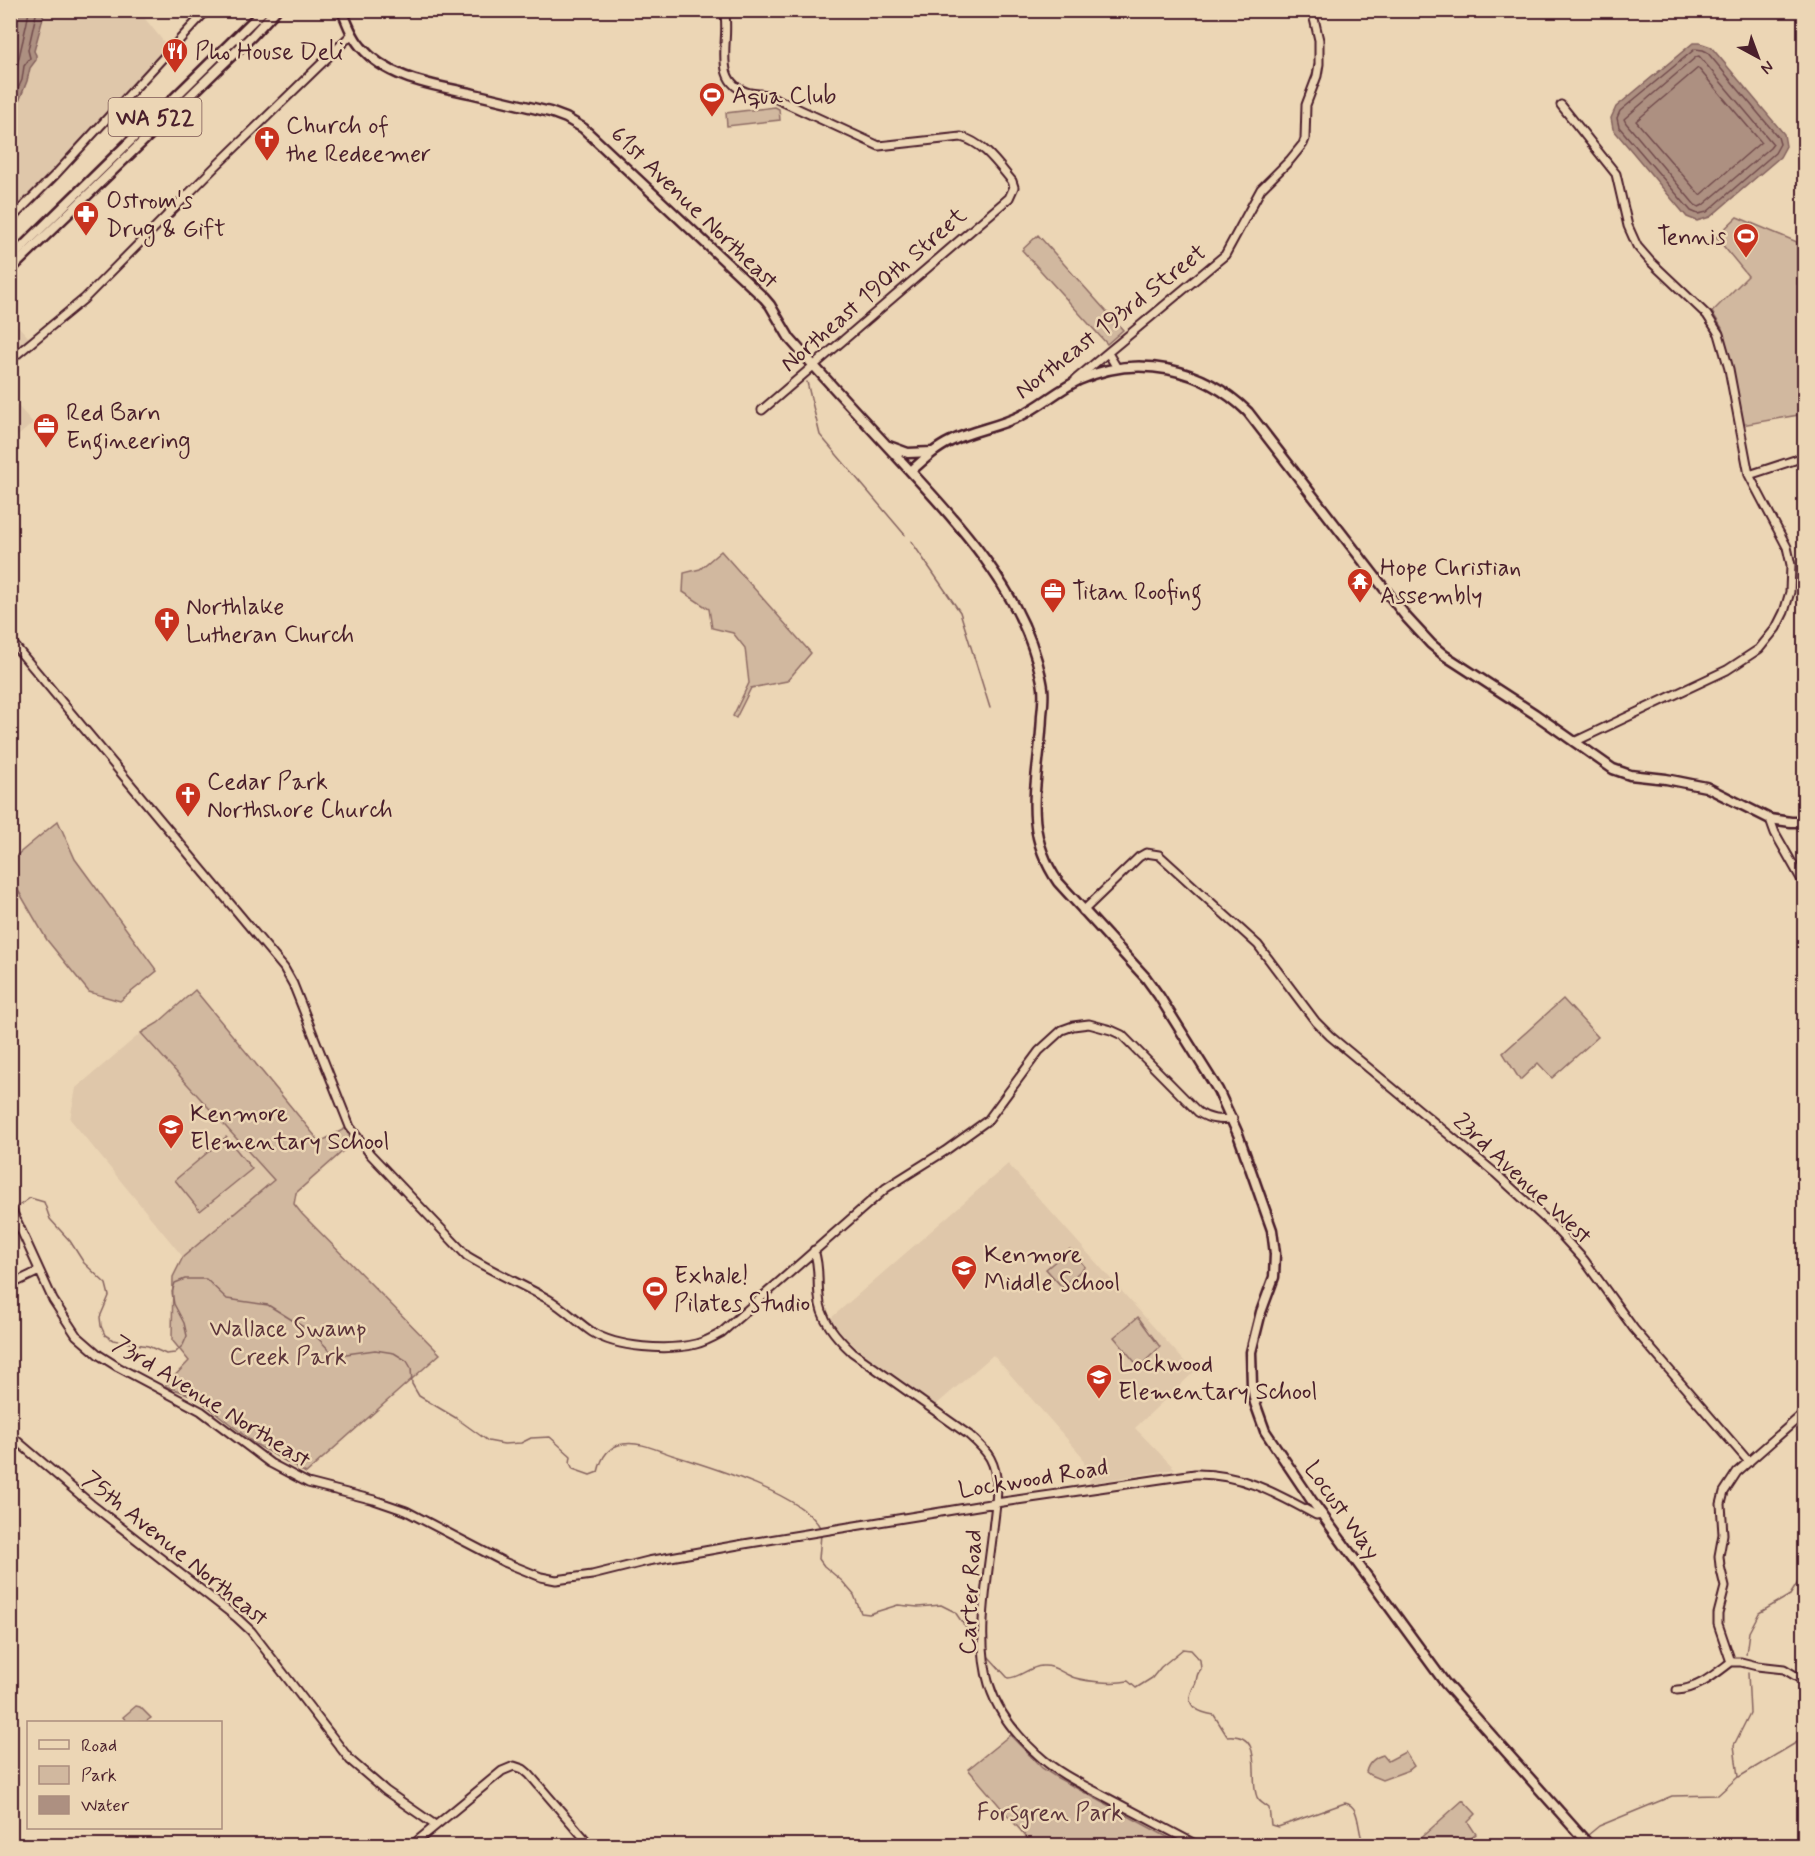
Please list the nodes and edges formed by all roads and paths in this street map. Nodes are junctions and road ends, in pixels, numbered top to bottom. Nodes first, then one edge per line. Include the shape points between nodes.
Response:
1 (207, 10) edge
2 (264, 10) edge
3 (276, 10) edge
4 (342, 10) edge
5 (724, 10) edge
6 (1312, 10) edge
7 (352, 34) junction
8 (1561, 105) dead end
9 (96, 176) junction
10 (78, 206) junction
11 (10, 220) edge
12 (32, 238) junction
13 (10, 260) edge
14 (10, 266) edge
15 (10, 270) edge
16 (1108, 352) junction
17 (10, 360) edge
18 (814, 365) junction
19 (1117, 368) junction
20 (1069, 384) junction
21 (762, 410) dead end
22 (887, 445) junction
23 (933, 452) junction
24 (1804, 457) edge
25 (911, 471) junction
26 (1749, 474) junction
27 (10, 640) edge
28 (1574, 742) junction
29 (1770, 819) junction
30 (1804, 822) edge
31 (1804, 884) edge
32 (1083, 911) junction
33 (1233, 1119) junction
34 (10, 1206) edge
35 (814, 1250) junction
36 (39, 1271) junction
37 (10, 1284) edge
38 (1804, 1413) edge
39 (10, 1435) edge
40 (1749, 1461) junction
41 (996, 1503) junction
42 (1322, 1514) junction
43 (744, 1544) joint
44 (1731, 1662) junction
45 (1804, 1681) edge
46 (1677, 1690) dead end
47 (435, 1825) junction
48 (411, 1845) edge
49 (591, 1845) edge
50 (1199, 1845) edge
51 (1590, 1845) edge

1 - 11 street
2 - 9 main road, WA 522
3 - 10 main road, WA 522
4 - 7 main road, 61st Avenue Northeast
5 - 18 street, Northeast 190th Street via 724,58 728,75 741,89 768,95 879,146 970,139 986,150 1014,187 1009,198
6 - 16 street, Northeast 193rd Street via 1319,40 1318,64 1306,105 1303,144 1261,189 1225,255
7 - 17 street via 84,299
7 - 18 main road, 61st Avenue Northeast via 373,59 411,80 550,112 583,128 764,298 790,339
8 - 26 street via 1616,174 1628,226 1638,246 1707,315 1719,334
9 - 10 main road via 80,196
9 - 12 main road, WA 522
10 - 15 main road, WA 522
12 - 13 main road, WA 522
12 - 14 main road
16 - 19 street
16 - 20 street, Northeast 193rd Street
18 - 21 street, Northeast 190th Street
18 - 22 main road, 61st Avenue Northeast
19 - 20 main road
19 - 28 main road via 1170,369 1200,378 1230,396 1255,420 1405,616 1431,644
20 - 23 main road, Northeast 193rd Street via 1022,416 958,437
22 - 23 main road via 908,453
22 - 25 main road, 61st Avenue Northeast
23 - 25 main road, Northeast 193rd Street
24 - 26 street
25 - 32 main road, 61st Avenue Northeast via 948,512 998,579 1023,622 1043,688 1034,799 1036,831 1051,871
26 - 28 street via 1787,548 1791,565 1790,592 1776,628 1759,649 1728,669
27 - 35 street via 284,968 358,1140 467,1256 550,1300 607,1340 682,1347 707,1341 730,1326
28 - 29 main road via 1620,772 1706,787
29 - 30 main road
29 - 31 street
32 - 33 main road, Locust Way via 1159,996
32 - 40 street, 23rd Avenue West via 1146,853 1159,855 1258,945 1316,1022 1552,1226 1584,1260 1634,1329
33 - 35 street via 1216,1120 1198,1112 1130,1041 1112,1030 1089,1024 1073,1026 1062,1030 1039,1051 988,1120 886,1188
33 - 42 main road, Locust Way via 1272,1230 1275,1254 1274,1277 1251,1352 1250,1378 1255,1403 1264,1431
34 - 36 street, 73rd Avenue Northeast
35 - 41 street, Carter Road via 819,1269 819,1299 831,1329 852,1352 969,1435 985,1451 994,1470
36 - 37 street
36 - 43 street, 73rd Avenue Northeast via 64,1318 88,1347 117,1367 201,1411 270,1464 308,1483 406,1511 541,1577 556,1580 592,1575
38 - 40 street
39 - 47 street, 75th Avenue Northeast via 90,1504 244,1624 350,1760
40 - 44 street via 1730,1480 1721,1504 1720,1566 1725,1587 1718,1624
41 - 42 street, Lockwood Road via 1211,1474 1253,1483 1316,1515
41 - 43 street, Lockwood Road
41 - 50 street, Carter Road via 983,1637 989,1683 1003,1715 1047,1764
42 - 51 main road, Locust Way via 1445,1683
44 - 45 street via 1784,1669
44 - 46 street via 1698,1684
47 - 48 street
47 - 49 street via 514,1766 529,1774

